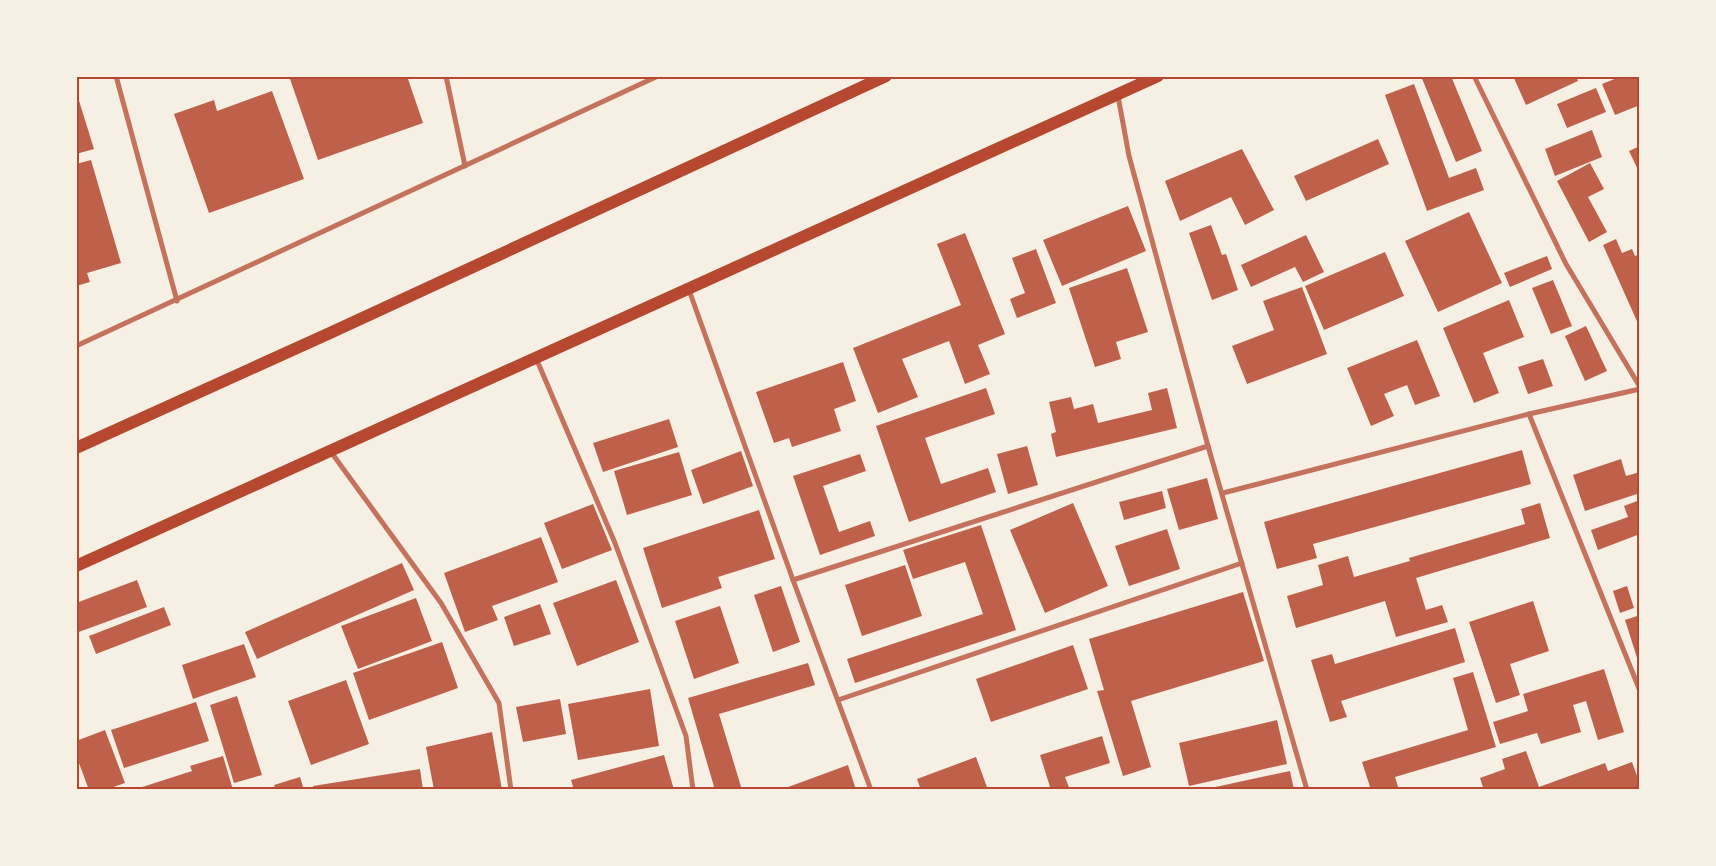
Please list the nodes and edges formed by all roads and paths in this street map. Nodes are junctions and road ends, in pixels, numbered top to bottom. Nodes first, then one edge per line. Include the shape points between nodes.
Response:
1 (116, 76) edge
2 (446, 76) edge
3 (658, 76) edge
4 (886, 76) edge
5 (1158, 76) edge
6 (1474, 76) edge
7 (1118, 94) junction
8 (465, 166) junction
9 (689, 289) junction
10 (177, 301) junction
11 (76, 346) edge
12 (536, 358) junction
13 (1640, 388) edge
14 (1529, 414) junction
15 (1208, 446) junction
16 (76, 448) edge
17 (330, 451) junction
18 (1223, 493) junction
19 (1242, 563) junction
20 (76, 566) edge
21 (793, 580) junction
22 (1640, 691) edge
23 (838, 700) junction
24 (511, 790) edge
25 (693, 790) edge
26 (871, 790) edge
27 (1307, 790) edge

1 - 10 street
2 - 8 street
3 - 8 street
4 - 16 main road
5 - 7 main road
6 - 13 street via 1566,264
7 - 9 main road
7 - 15 street via 1129,156
8 - 10 street
9 - 12 main road
9 - 21 street
10 - 11 street
12 - 17 main road
12 - 25 street via 615,543 686,736
13 - 14 street
14 - 18 street
14 - 22 street
15 - 18 street
15 - 21 street
17 - 20 main road
17 - 24 street via 441,603 498,703
18 - 19 street
19 - 23 street
19 - 27 street
21 - 23 street
23 - 26 street

